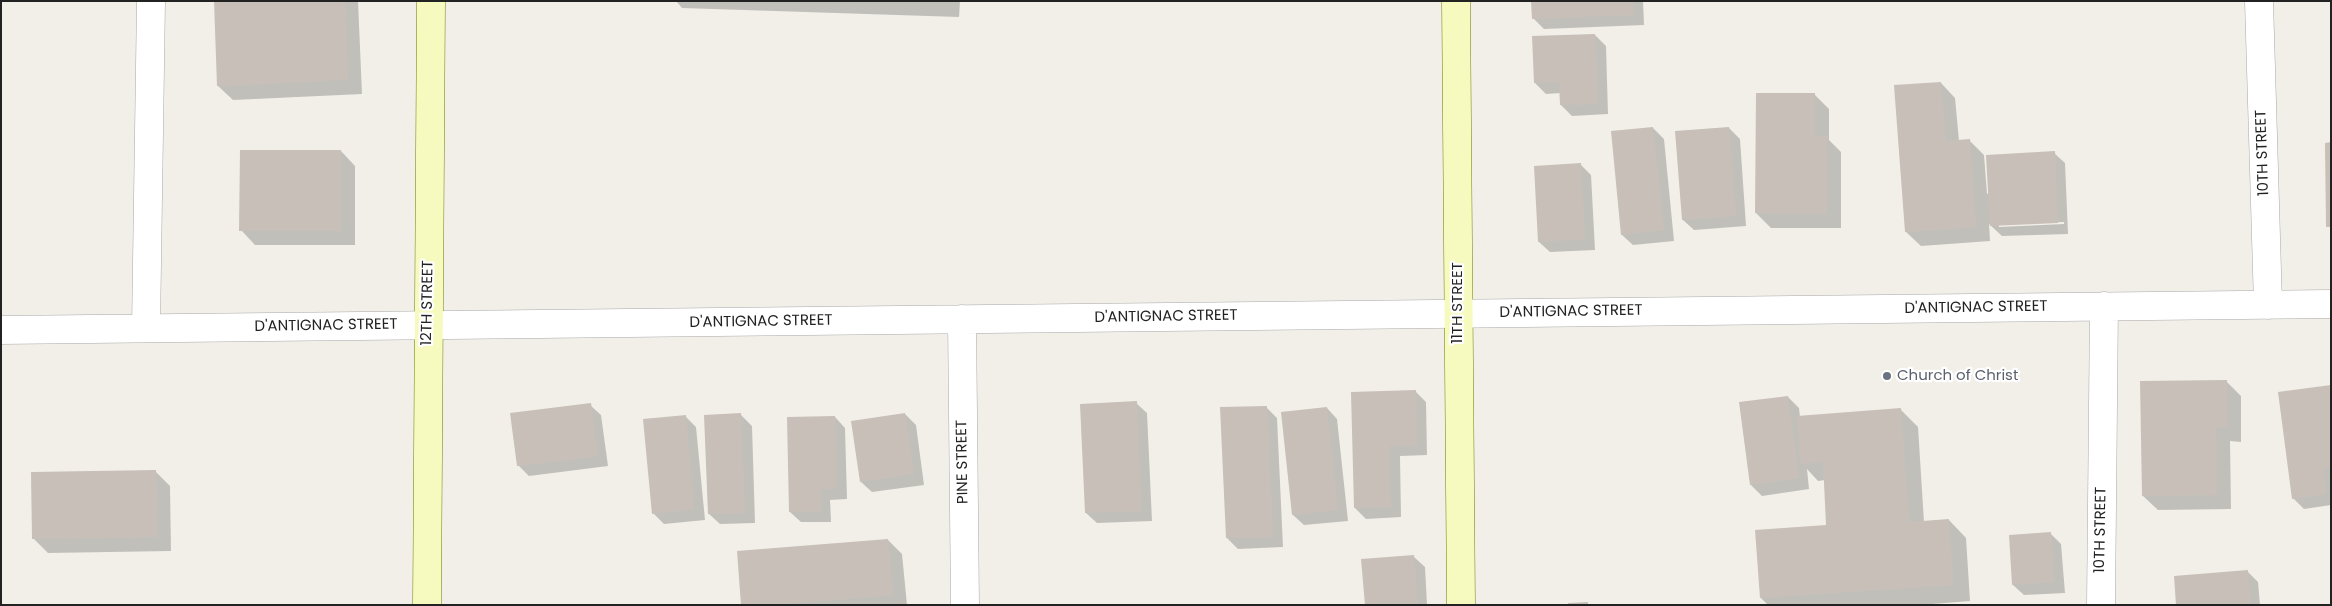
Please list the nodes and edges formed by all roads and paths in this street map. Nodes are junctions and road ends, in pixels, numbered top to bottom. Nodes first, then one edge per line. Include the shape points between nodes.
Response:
1 (150, 1) edge
2 (431, 1) edge
3 (1456, 1) edge
4 (2259, 1) edge
5 (2268, 304) junction
6 (2331, 304) edge
7 (2104, 306) junction
8 (1458, 314) junction
9 (962, 319) junction
10 (427, 325) junction
11 (146, 328) junction
12 (1, 330) edge
13 (427, 605) edge
14 (965, 605) edge
15 (1461, 605) edge
16 (2101, 605) edge

1 - 11 street
2 - 10 street, 12TH STREET
3 - 8 street, 11TH STREET
4 - 5 street, 10TH STREET
5 - 6 street, D'ANTIGNAC STREET
5 - 7 street, D'ANTIGNAC STREET
7 - 8 street, D'ANTIGNAC STREET
7 - 16 street, 10TH STREET
8 - 9 street, D'ANTIGNAC STREET
8 - 15 street, 11TH STREET
9 - 10 street, D'ANTIGNAC STREET
9 - 14 street, PINE STREET
10 - 11 street, D'ANTIGNAC STREET
10 - 13 street, 12TH STREET
11 - 12 street, D'ANTIGNAC STREET

